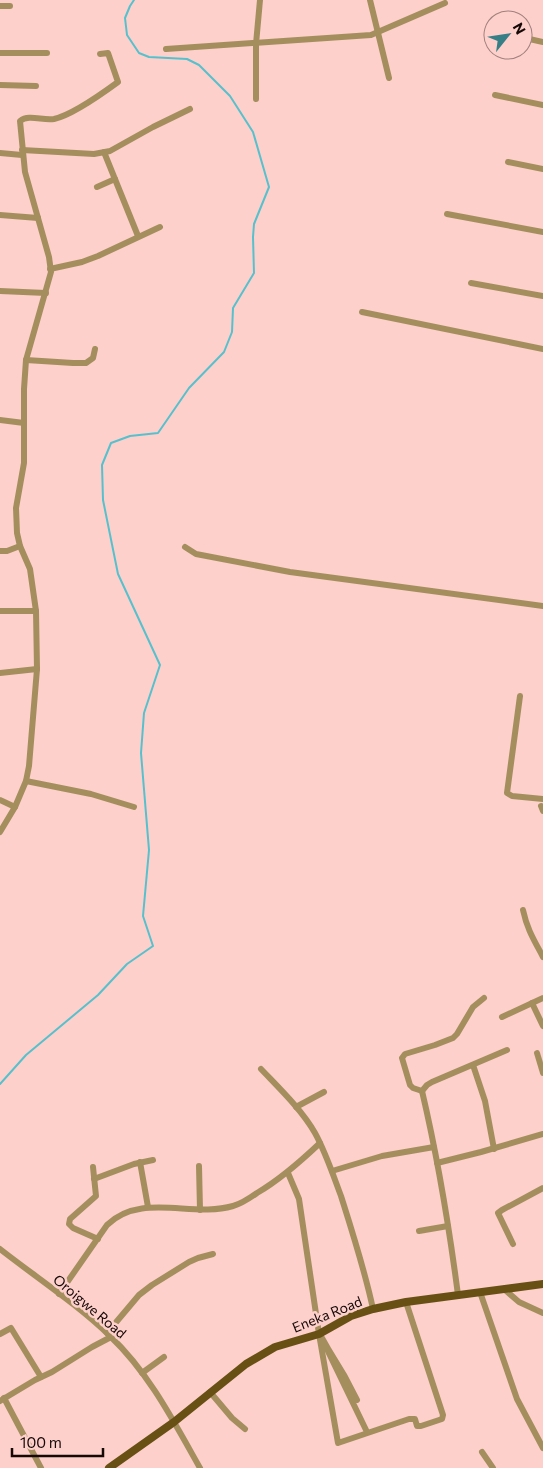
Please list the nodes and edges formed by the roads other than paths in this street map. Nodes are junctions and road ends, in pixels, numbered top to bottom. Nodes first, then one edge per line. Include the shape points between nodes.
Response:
1 (260, 0) edge
2 (370, 0) edge
3 (446, 3) dead end
4 (0, 6) edge
5 (10, 6) dead end
6 (377, 32) junction
7 (256, 44) junction
8 (166, 49) dead end
9 (0, 53) edge
10 (47, 53) dead end
11 (100, 54) dead end
12 (389, 78) dead end
13 (0, 85) edge
14 (36, 86) dead end
15 (495, 95) dead end
16 (256, 99) dead end
17 (543, 105) edge
18 (190, 109) dead end
19 (22, 152) junction
20 (104, 152) junction
21 (0, 153) edge
22 (508, 162) dead end
23 (543, 169) edge
24 (115, 179) junction
25 (96, 187) dead end
26 (447, 214) dead end
27 (0, 215) edge
28 (38, 218) junction
29 (160, 227) dead end
30 (543, 232) edge
31 (138, 236) junction
32 (50, 269) junction
33 (471, 284) dead end
34 (0, 291) edge
35 (46, 293) junction
36 (543, 296) edge
37 (362, 312) dead end
38 (95, 349) dead end
39 (543, 349) edge
40 (26, 360) junction
41 (0, 420) edge
42 (24, 423) junction
43 (20, 546) junction
44 (185, 547) dead end
45 (0, 551) edge
46 (543, 606) edge
47 (0, 611) edge
48 (36, 611) junction
49 (37, 669) junction
50 (0, 673) edge
51 (520, 696) dead end
52 (26, 781) junction
53 (543, 799) edge
54 (0, 800) edge
55 (15, 807) junction
56 (134, 807) dead end
57 (0, 832) edge
58 (523, 910) dead end
59 (543, 957) edge
60 (484, 998) dead end
61 (543, 998) edge
62 (532, 1003) junction
63 (502, 1017) dead end
64 (543, 1026) edge
65 (507, 1050) dead end
66 (537, 1053) dead end
67 (473, 1065) junction
68 (261, 1069) dead end
69 (543, 1073) edge
70 (422, 1091) junction
71 (324, 1092) dead end
72 (296, 1107) junction
73 (543, 1134) edge
74 (320, 1143) junction
75 (434, 1147) junction
76 (494, 1149) junction
77 (153, 1160) dead end
78 (140, 1162) junction
79 (437, 1163) junction
80 (199, 1166) dead end
81 (93, 1167) dead end
82 (332, 1171) junction
83 (288, 1172) junction
84 (94, 1179) junction
85 (543, 1188) edge
86 (148, 1207) junction
87 (200, 1210) junction
88 (448, 1226) junction
89 (419, 1231) dead end
90 (98, 1240) junction
91 (513, 1244) dead end
92 (0, 1249) edge
93 (213, 1254) dead end
94 (543, 1284) edge
95 (504, 1289) junction
96 (480, 1292) junction
97 (59, 1294) junction
98 (458, 1295) junction
99 (406, 1302) junction
100 (374, 1309) junction
101 (543, 1313) edge
102 (0, 1334) edge
103 (319, 1334) junction
104 (109, 1335) junction
105 (164, 1356) dead end
106 (142, 1373) junction
107 (41, 1377) junction
108 (210, 1392) junction
109 (2, 1400) edge
110 (174, 1422) junction
111 (245, 1429) dead end
112 (368, 1432) junction
113 (543, 1448) edge
114 (482, 1452) dead end
115 (41, 1468) edge
116 (109, 1468) edge
117 (200, 1468) edge
118 (493, 1468) edge

1 - 7 street
2 - 6 street
3 - 6 street
4 - 5 street
6 - 7 street
6 - 12 street
7 - 8 street
7 - 16 street
9 - 10 street
11 - 19 street via 108,53 118,82 54,119 20,120
13 - 14 street
15 - 17 street
18 - 20 street
19 - 20 street
19 - 21 street
19 - 28 street
20 - 24 street
22 - 23 street
24 - 25 street
24 - 31 street
26 - 30 street
27 - 28 street
28 - 32 street
29 - 31 street
31 - 32 street via 98,256
32 - 35 street
33 - 36 street
34 - 35 street
35 - 40 street
37 - 39 street
38 - 40 street via 93,358 86,363
40 - 42 street
41 - 42 street
42 - 43 street via 24,462 16,508
43 - 45 street
43 - 48 street via 30,569
44 - 46 street via 196,554 290,572
47 - 48 street
48 - 49 street
49 - 50 street
49 - 52 street
51 - 53 street via 507,792 512,796
52 - 55 street
52 - 56 street via 91,794
54 - 55 street
55 - 57 street
58 - 59 street via 531,937
60 - 70 street via 473,1006 453,1038 405,1054 402,1058 410,1085
61 - 62 street
62 - 63 street
62 - 64 street
65 - 67 street
66 - 69 street
67 - 70 street via 427,1085
67 - 76 street via 485,1101
68 - 72 street
70 - 75 street
71 - 72 street
72 - 74 street
73 - 76 street
74 - 82 street
74 - 83 street
75 - 79 street
75 - 82 street via 382,1156
76 - 79 street
77 - 78 street
78 - 84 street
78 - 86 street
79 - 88 street
80 - 87 street
81 - 84 street
82 - 100 street
83 - 87 street via 234,1206
83 - 103 street via 299,1199
84 - 90 street via 96,1196 70,1219 69,1224
85 - 91 street via 498,1213
86 - 87 street
86 - 90 street via 124,1213 112,1220
88 - 89 street
88 - 98 street
90 - 97 street
92 - 97 street, Oroigwe Road
93 - 104 street via 189,1262 139,1295
94 - 95 main road, Eneka Road
95 - 96 main road, Eneka Road
95 - 101 street via 519,1302
96 - 98 main road, Eneka Road
96 - 113 street via 517,1399
97 - 104 street, Oroigwe Road
98 - 99 main road, Eneka Road
99 - 100 main road, Eneka Road
99 - 112 street via 443,1416 421,1426 413,1418
100 - 103 main road, Eneka Road via 351,1316
102 - 107 street via 11,1328
103 - 103 street via 344,1374 357,1400 348,1383
103 - 108 main road, Eneka Road via 274,1347
103 - 112 street
103 - 112 street via 338,1443
104 - 106 street, Oroigwe Road
104 - 107 street
105 - 106 street
106 - 110 street, Oroigwe Road
107 - 109 street
108 - 110 main road, Eneka Road
108 - 111 street
109 - 115 street
110 - 116 main road, Eneka Road
110 - 117 street, Oroigwe Road
114 - 118 street

